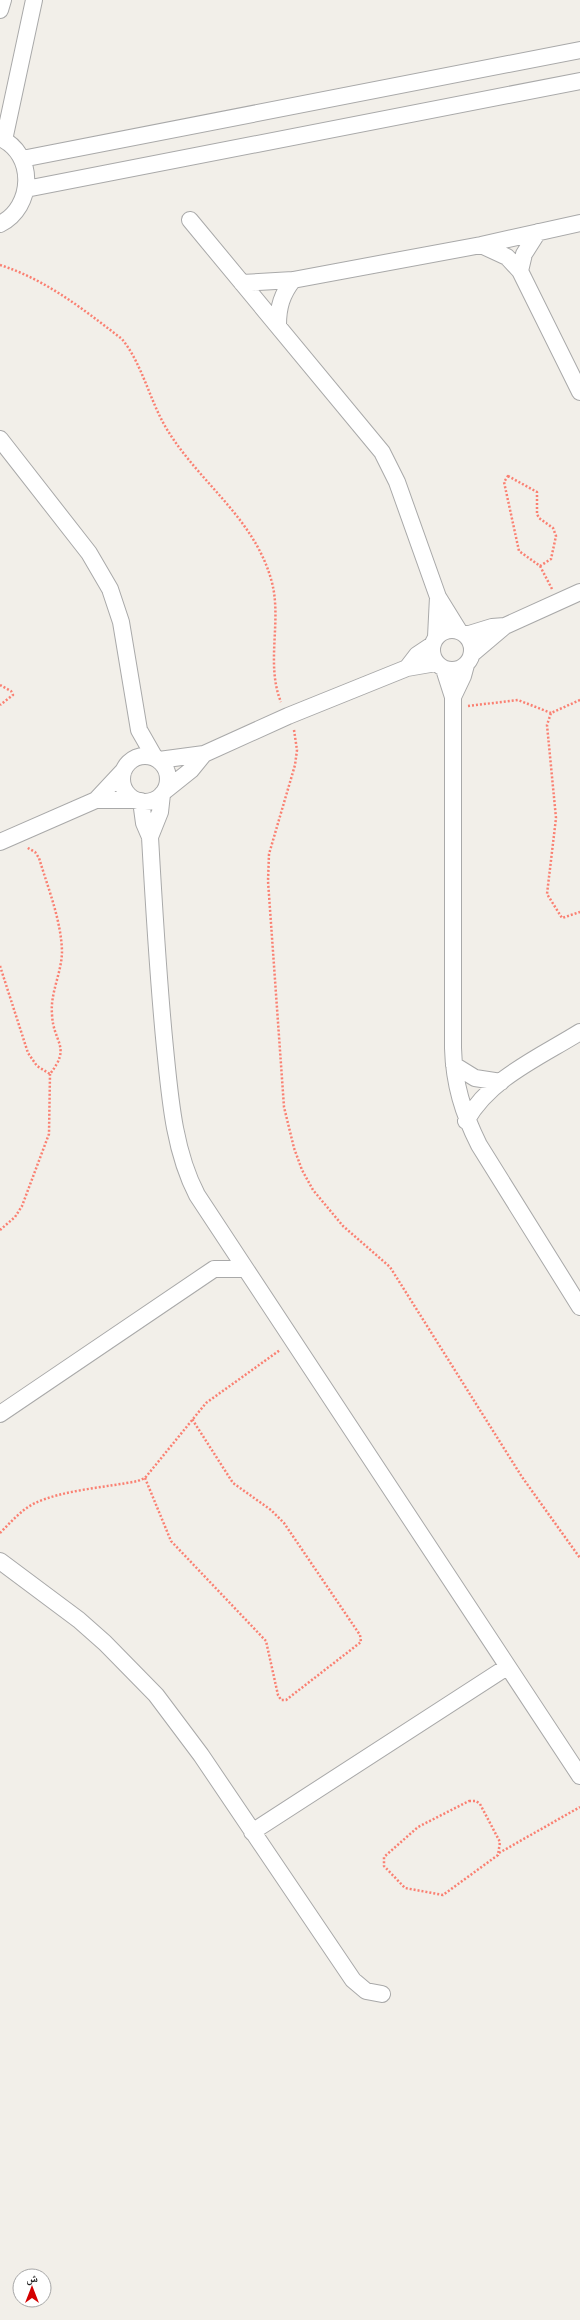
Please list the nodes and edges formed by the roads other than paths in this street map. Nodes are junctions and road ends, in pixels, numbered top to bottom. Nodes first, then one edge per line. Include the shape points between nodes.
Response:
1 (3, 0) edge
2 (34, 0) edge
3 (0, 10) edge
4 (580, 50) edge
5 (580, 81) edge
6 (2, 139) edge
7 (22, 159) junction
8 (26, 189) junction
9 (190, 220) dead end
10 (0, 224) edge
11 (580, 224) edge
12 (538, 232) junction
13 (481, 245) junction
14 (520, 271) junction
15 (293, 280) junction
16 (242, 283) junction
17 (278, 325) junction
18 (580, 392) edge
19 (0, 439) edge
20 (580, 592) edge
21 (438, 597) junction
22 (505, 626) junction
23 (463, 633) junction
24 (434, 641) junction
25 (469, 660) junction
26 (440, 666) junction
27 (407, 668) junction
28 (453, 702) junction
29 (139, 730) junction
30 (204, 754) junction
31 (157, 759) junction
32 (127, 765) junction
33 (164, 792) junction
34 (96, 800) junction
35 (139, 800) junction
36 (150, 837) junction
37 (0, 842) edge
38 (580, 1032) edge
39 (454, 1065) junction
40 (501, 1082) junction
41 (466, 1121) junction
42 (225, 1238) junction
43 (214, 1269) junction
44 (246, 1269) junction
45 (580, 1307) edge
46 (0, 1414) edge
47 (0, 1561) edge
48 (507, 1667) junction
49 (580, 1776) edge
50 (252, 1832) junction
51 (382, 1994) dead end

1 - 3 street
2 - 6 street
4 - 7 street
5 - 8 street
6 - 7 street
7 - 8 street via 26,173
8 - 10 street via 18,209
9 - 16 street
11 - 12 street
12 - 13 street
12 - 14 street via 524,254
13 - 14 street via 507,257
13 - 15 street
14 - 18 street
15 - 16 street
15 - 17 street via 279,305
16 - 17 street
17 - 21 street via 382,452 397,482
19 - 29 street via 89,553 110,589 121,622
20 - 22 street
21 - 23 street
21 - 24 street
22 - 23 street
22 - 25 street
23 - 24 street via 449,630
23 - 25 street via 471,644
24 - 26 street via 432,654
24 - 27 street via 417,655
25 - 26 street via 455,670
25 - 28 street
26 - 27 street
26 - 28 street
27 - 30 street via 288,716
28 - 39 street
29 - 31 street
29 - 32 street
30 - 31 street
30 - 33 street via 191,770
31 - 32 street via 143,756
31 - 33 street via 168,774
32 - 34 street
32 - 35 street via 124,787 129,795
33 - 35 street via 153,800
33 - 36 street via 160,812
34 - 35 street
34 - 37 street
35 - 36 street
36 - 42 street via 161,1007 178,1141 189,1181
38 - 40 street
39 - 40 street via 476,1078
39 - 41 street via 456,1085
40 - 41 street via 481,1099
41 - 45 street
42 - 43 street
42 - 44 street
43 - 44 street
43 - 46 street
44 - 48 street
47 - 50 street via 79,1620 131,1668 179,1724
48 - 49 street
48 - 50 street
50 - 51 street via 353,1980 366,1991

